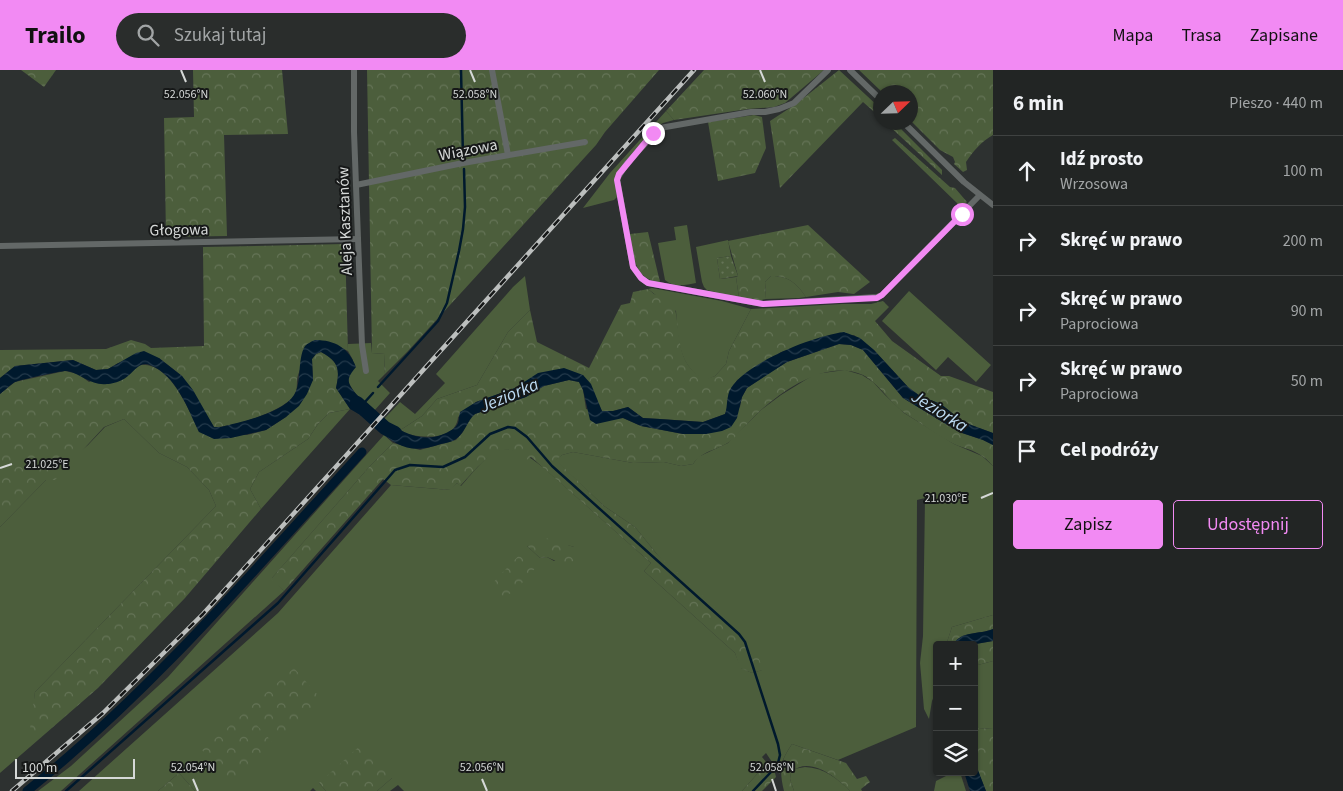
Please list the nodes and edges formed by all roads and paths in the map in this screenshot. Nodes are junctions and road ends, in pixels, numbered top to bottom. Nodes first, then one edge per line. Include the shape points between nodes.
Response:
1 (354, 70) edge
2 (492, 70) edge
3 (828, 70) edge
4 (850, 70) edge
5 (873, 93) edge
6 (911, 130) edge
7 (585, 142) dead end
8 (508, 155) junction
9 (356, 186) junction
10 (980, 196) junction
11 (993, 205) edge
12 (358, 239) junction
13 (0, 246) edge
14 (366, 371) dead end

1 - 9 street, Aleja Kasztanów
2 - 8 street
3 - 10 street via 794,103 779,109 657,129 623,168 617,180 633,267 641,278 648,283 763,304 871,299 882,295
4 - 5 street
6 - 10 street
7 - 8 street, Wiązowa
8 - 9 street, Wiązowa
9 - 12 street, Aleja Kasztanów
10 - 11 street
12 - 13 street, Głogowa
12 - 14 street, Aleja Kasztanów

